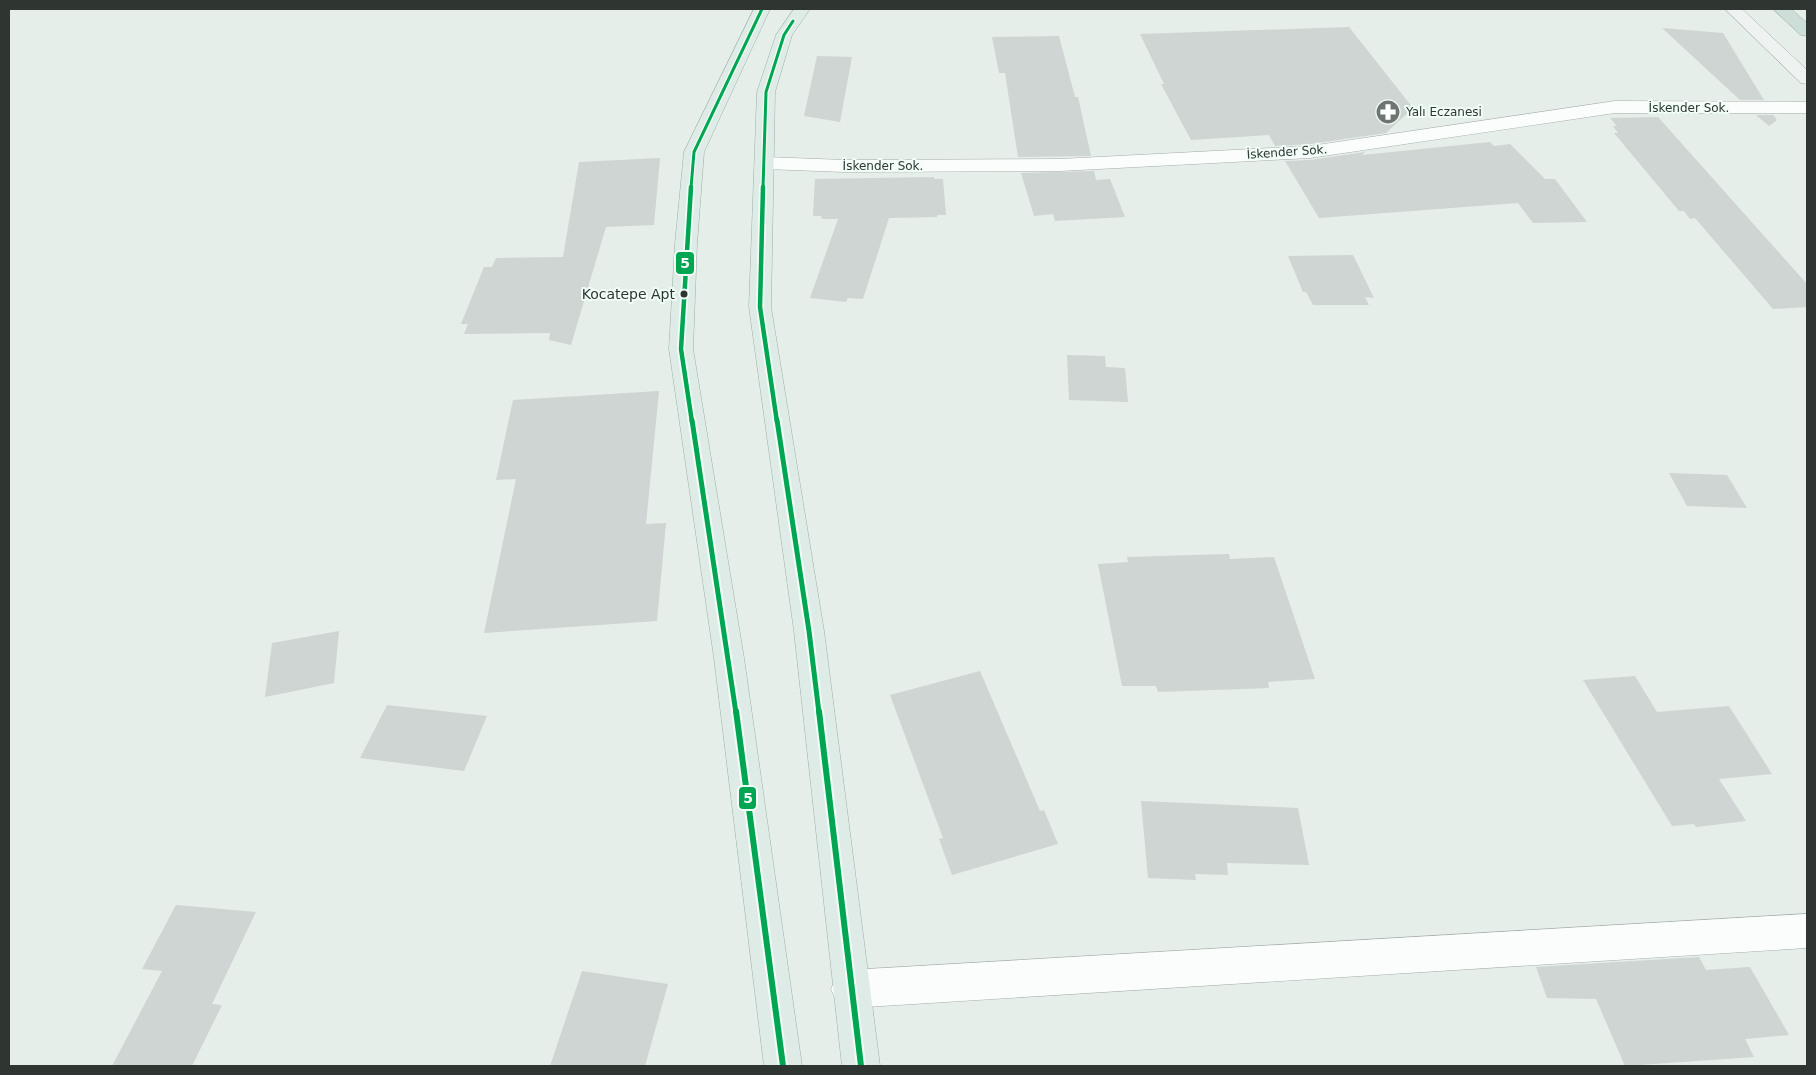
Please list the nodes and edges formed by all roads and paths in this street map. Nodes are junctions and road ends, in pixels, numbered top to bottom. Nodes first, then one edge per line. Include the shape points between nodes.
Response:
1 (762, 9) edge
2 (802, 9) edge
3 (1733, 9) edge
4 (1780, 9) edge
5 (1807, 31) edge
6 (1807, 79) edge
7 (1807, 108) edge
8 (765, 164) junction
9 (1807, 931) edge
10 (850, 989) junction
11 (783, 1066) edge
12 (861, 1066) edge

1 - 11 main road via 694,152 681,349 729,658
2 - 8 main road via 784,35 766,92
3 - 6 main road
4 - 5 highway
7 - 8 street, İskender Sok. via 1615,107 1310,152 1060,165
8 - 10 main road via 760,306 809,632
9 - 10 street
10 - 12 main road

